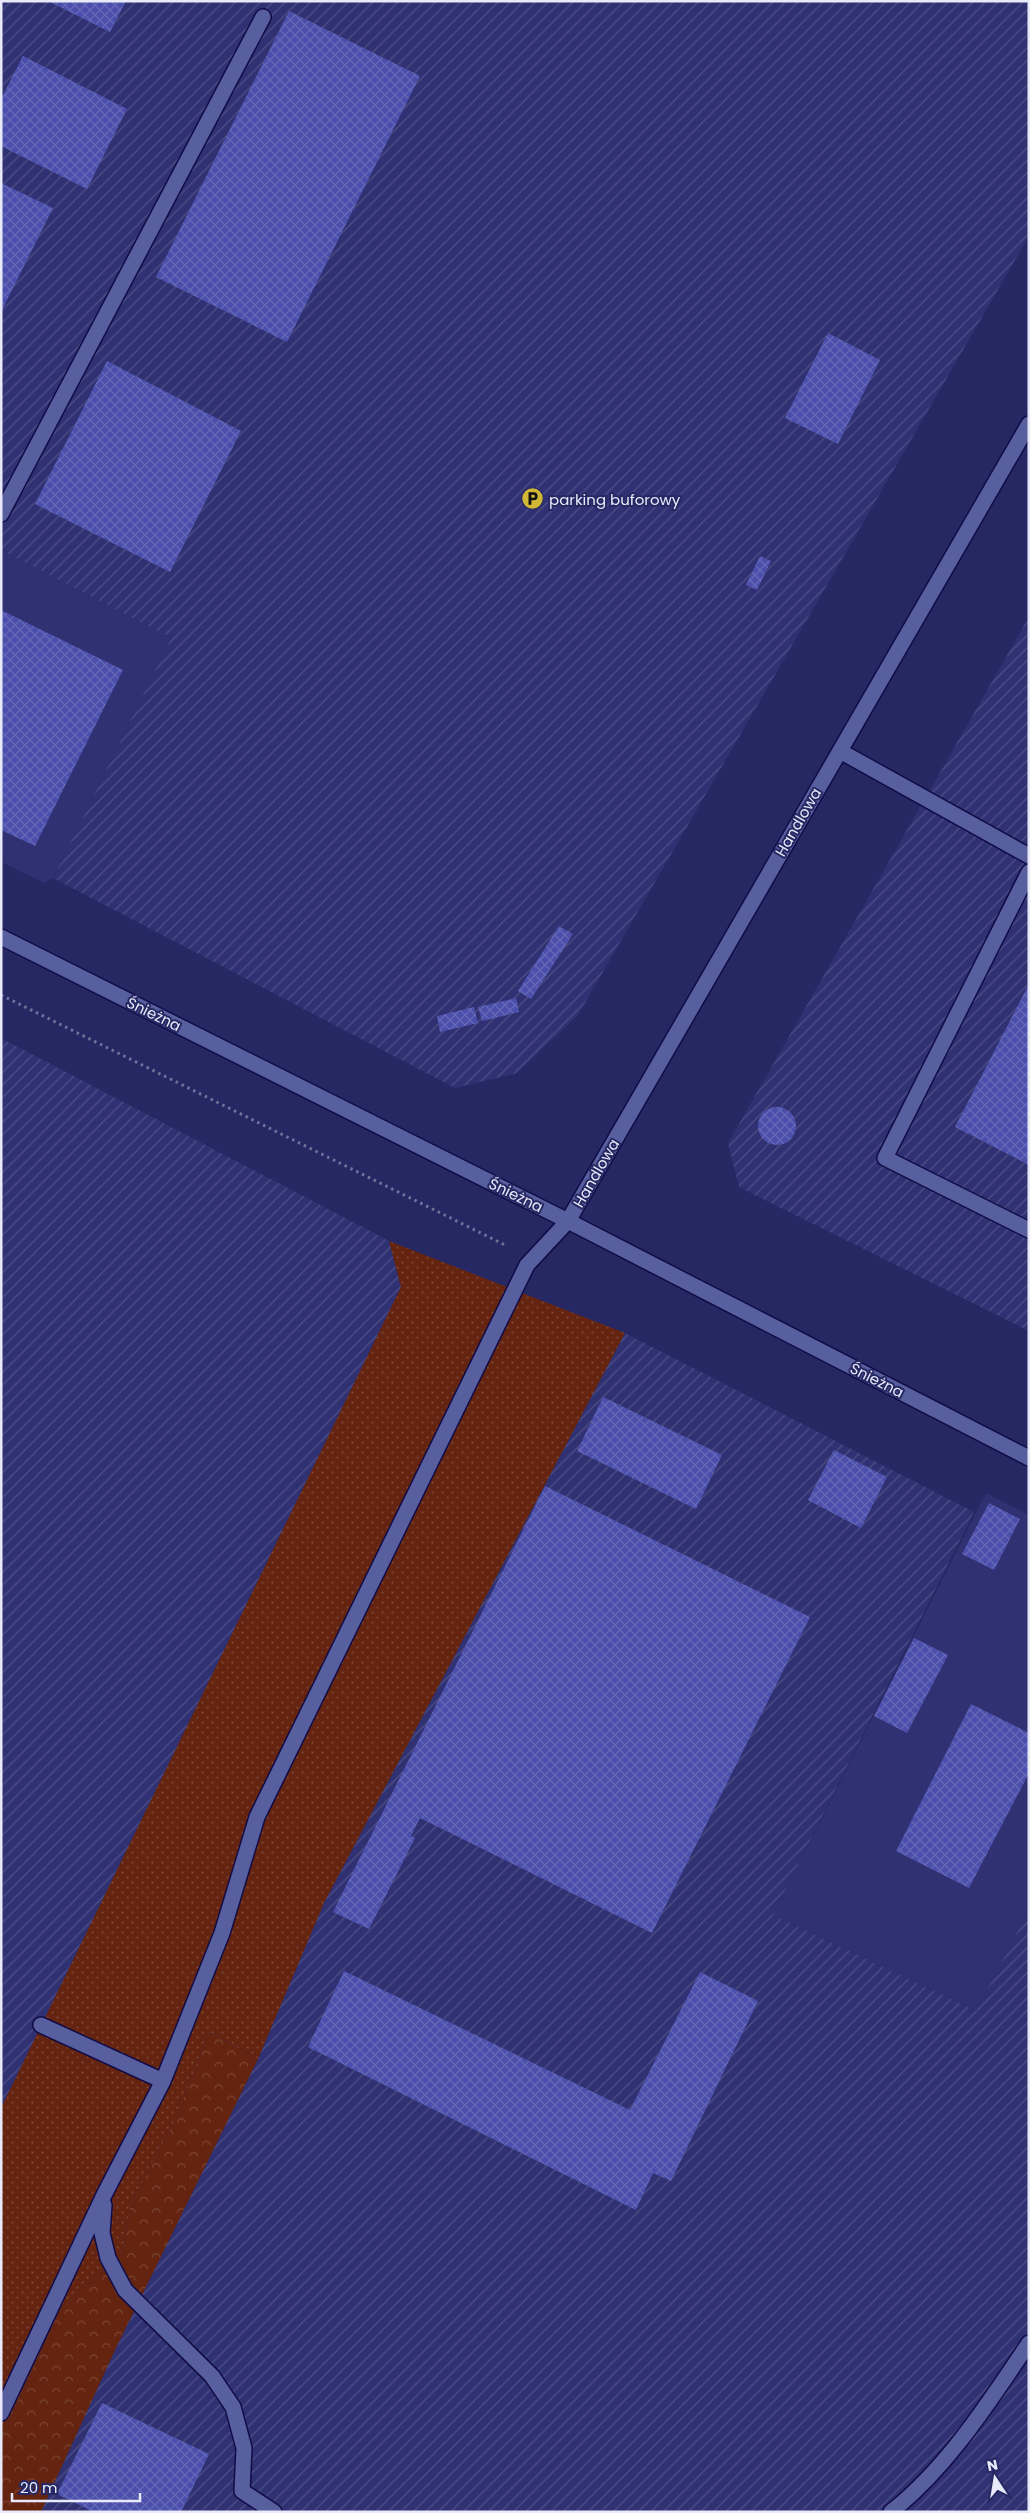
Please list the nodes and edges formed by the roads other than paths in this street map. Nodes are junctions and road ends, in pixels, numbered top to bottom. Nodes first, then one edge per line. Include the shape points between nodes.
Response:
1 (263, 17) dead end
2 (1029, 424) edge
3 (1, 514) edge
4 (840, 751) junction
5 (1029, 856) edge
6 (1029, 872) edge
7 (1, 937) edge
8 (568, 1221) junction
9 (1029, 1230) edge
10 (1029, 1458) edge
11 (41, 2025) dead end
12 (163, 2081) junction
13 (104, 2195) junction
14 (1029, 2342) edge
15 (1, 2413) edge
16 (274, 2512) edge
17 (891, 2512) edge

1 - 3 street
2 - 4 street, Handlowa
4 - 5 street
4 - 8 street, Handlowa
6 - 9 street via 885,1158
7 - 8 street, Śnieżna
8 - 10 street, Śnieżna
8 - 12 street, Handlowa via 522,1274 257,1817 222,1933
11 - 12 street
12 - 13 street, Handlowa
13 - 15 street, Handlowa
13 - 16 street via 102,2233 108,2258 125,2290 212,2376 233,2407 244,2448 242,2491
14 - 17 street via 988,2404 916,2492

